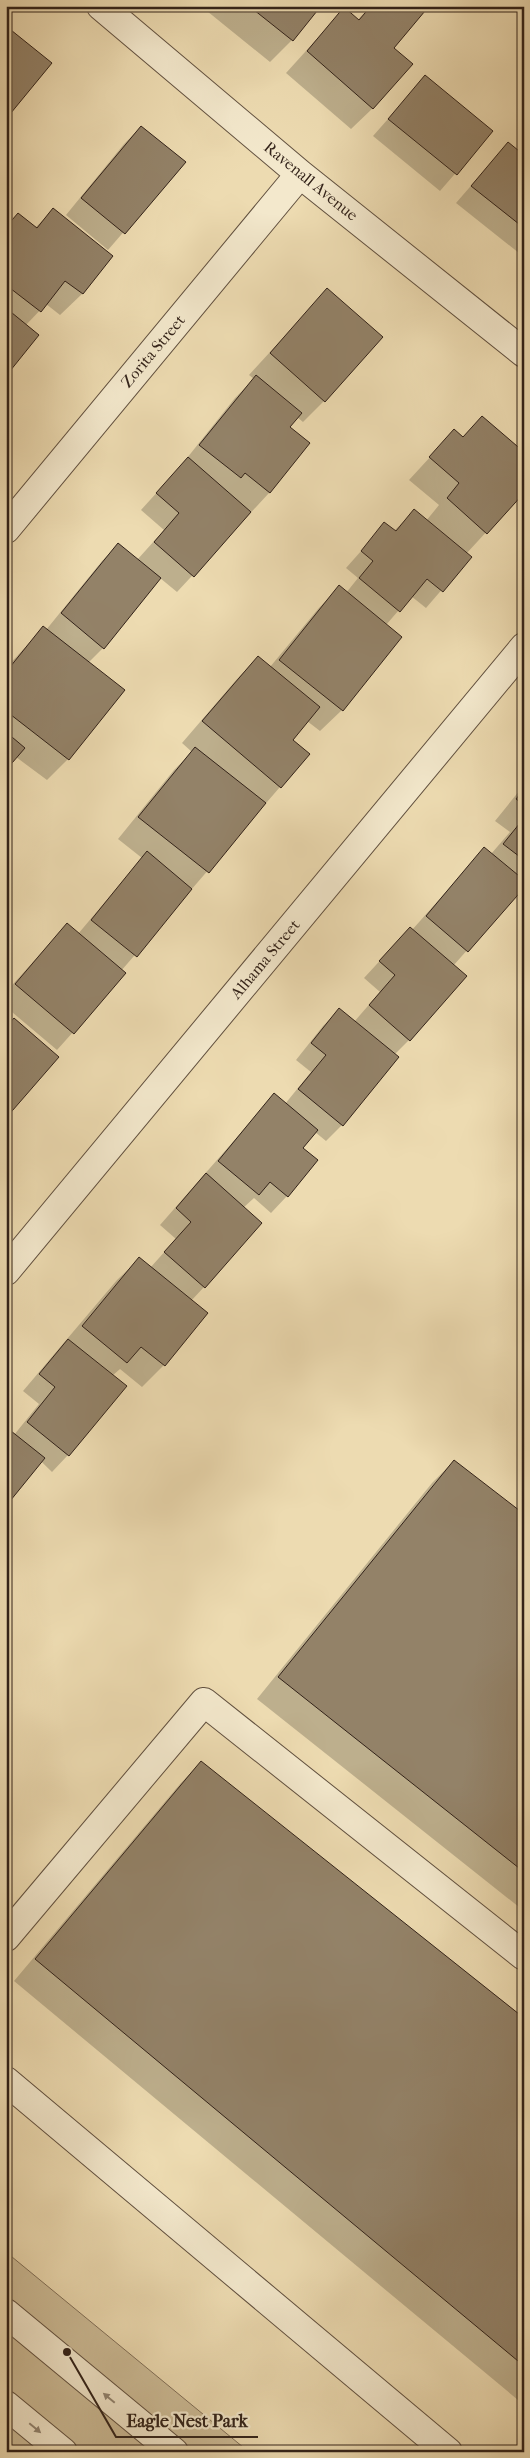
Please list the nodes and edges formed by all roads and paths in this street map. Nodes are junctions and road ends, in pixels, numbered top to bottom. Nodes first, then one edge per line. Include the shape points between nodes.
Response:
1 (101, 6) edge
2 (300, 174) junction
3 (524, 353) edge
4 (6, 528) edge
5 (524, 647) edge
6 (6, 1271) edge
7 (6, 1936) edge
8 (524, 1956) edge
9 (6, 2081) edge
10 (6, 2313) edge
11 (6, 2405) edge
12 (63, 2452) edge
13 (174, 2452) edge
14 (448, 2452) edge

1 - 2 street, Ravenall Avenue
2 - 3 street, Ravenall Avenue
2 - 4 street, Zorita Street
5 - 6 street, Alhama Street
7 - 8 street via 204,1702
9 - 14 street
13 -> 10 street
11 -> 12 street

